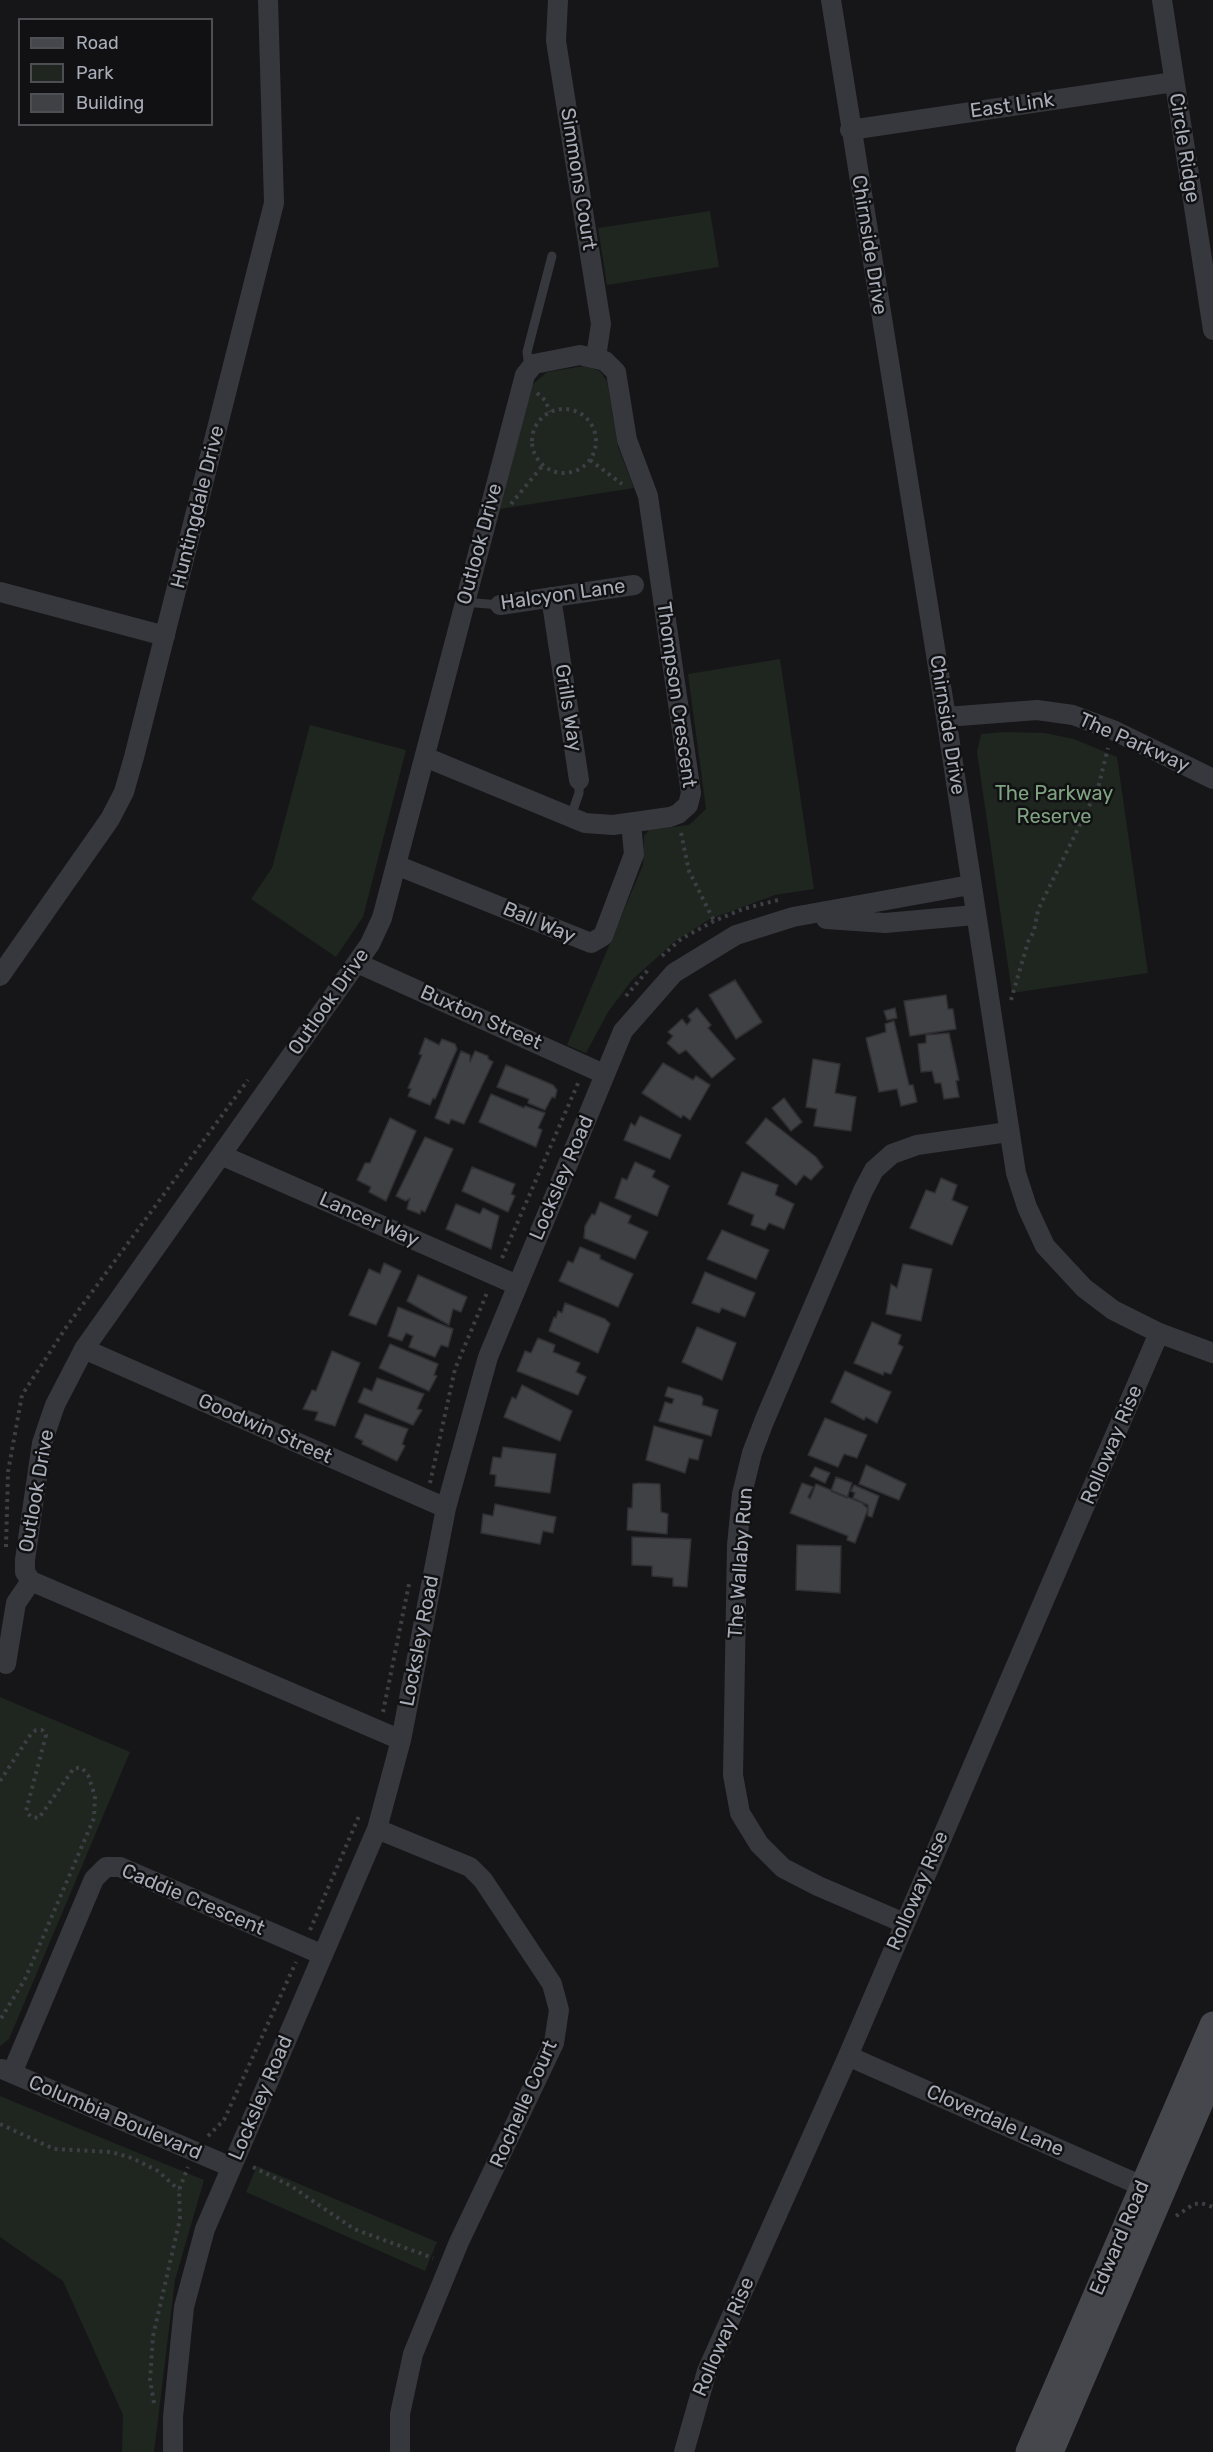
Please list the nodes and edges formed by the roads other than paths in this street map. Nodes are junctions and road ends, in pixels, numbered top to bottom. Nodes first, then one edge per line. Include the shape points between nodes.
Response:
1 (268, 0) edge
2 (558, 0) edge
3 (831, 0) edge
4 (1162, 0) edge
5 (1174, 82) junction
6 (850, 130) junction
7 (552, 256) dead end
8 (1213, 330) edge
9 (596, 357) junction
10 (529, 368) junction
11 (648, 582) junction
12 (0, 592) edge
13 (551, 597) junction
14 (465, 602) junction
15 (500, 605) joint
16 (165, 636) junction
17 (946, 717) junction
18 (425, 757) junction
19 (579, 780) joint
20 (1213, 780) edge
21 (570, 819) junction
22 (631, 823) junction
23 (396, 865) junction
24 (970, 885) junction
25 (975, 915) junction
26 (793, 917) junction
27 (357, 963) junction
28 (0, 976) edge
29 (604, 1074) junction
30 (1008, 1132) junction
31 (221, 1155) junction
32 (517, 1286) junction
33 (1159, 1333) junction
34 (84, 1349) junction
35 (1213, 1353) edge
36 (446, 1508) junction
37 (31, 1581) junction
38 (6, 1664) dead end
39 (401, 1740) junction
40 (377, 1829) junction
41 (904, 1923) junction
42 (323, 1954) junction
43 (1213, 2025) edge
44 (848, 2056) junction
45 (6, 2071) edge
46 (1213, 2071) edge
47 (231, 2167) junction
48 (1151, 2190) junction
49 (173, 2452) edge
50 (399, 2452) edge
51 (684, 2452) edge
52 (1029, 2452) edge
53 (1050, 2452) edge

1 - 16 street, Huntingdale Drive via 274,203
2 - 9 street, Simmons Court via 556,41 601,324
3 - 6 street, Chirnside Drive
4 - 5 street, Circle Ridge
5 - 6 street, East Link
5 - 8 street, Circle Ridge
6 - 17 street, Chirnside Drive
7 - 10 lane, Outlook Drive via 527,352
9 - 10 street via 580,355
9 - 11 street, Thompson Crescent via 616,372 627,440 648,496
10 - 14 street, Outlook Drive via 520,388
11 - 13 street, Halcyon Lane
11 - 22 street, Thompson Crescent via 691,793 688,805 678,814
12 - 16 street
13 - 15 street, Halcyon Lane
13 - 19 street, Grills Way
14 - 15 lane, Halcyon Lane
14 - 18 street, Outlook Drive
16 - 28 street, Huntingdale Drive via 124,792 110,819
17 - 20 street, The Parkway via 1037,710 1073,715 1113,730
17 - 24 street, Chirnside Drive
18 - 21 street, Thompson Crescent
18 - 23 street, Outlook Drive
19 - 21 lane, Grills Way
21 - 22 street, Thompson Crescent via 598,826
22 - 23 street, Ball Way via 634,854 603,936 591,943
23 - 27 street, Outlook Drive via 382,918
24 - 25 street, Chirnside Drive
24 - 26 street, Locksley Road
25 - 26 street, Locksley Road via 885,922
25 - 30 street, Chirnside Drive
26 - 29 street, Locksley Road via 736,935 674,973 623,1031
27 - 29 street, Buxton Street
27 - 31 street, Outlook Drive
29 - 32 street, Locksley Road
30 - 33 street, Chirnside Drive via 1027,1207 1045,1246 1084,1288 1113,1310
30 - 41 street, The Wallaby Run via 917,1145 892,1154 874,1170 765,1419 742,1494 737,1545 733,1775 740,1813 759,1844 783,1868
31 - 32 street, Lancer Way
31 - 34 street, Outlook Drive
32 - 36 street, Locksley Road via 488,1357
33 - 35 street, Chirnside Drive
33 - 41 street, Rolloway Rise
34 - 36 street, Goodwin Street
34 - 37 street, Outlook Drive via 55,1405 42,1443 25,1560 25,1572
36 - 39 street, Locksley Road
37 - 38 street, Outlook Drive via 16,1603
37 - 39 street, Outlook Drive
39 - 40 street, Locksley Road
40 - 42 street, Locksley Road
40 - 50 street, Rochelle Court via 470,1867 483,1880 552,1984 558,2025 554,2043 459,2242 413,2354 400,2414
41 - 44 street, Rolloway Rise
42 - 45 street, Caddie Crescent via 120,1867 106,1867 94,1879
42 - 47 street, Locksley Road
43 - 48 main road, Edward Road
44 - 48 street, Cloverdale Lane
44 - 51 street, Rolloway Rise via 707,2371
45 - 47 street, Columbia Boulevard
46 - 48 main road, Edward Road
47 - 49 street, Locksley Road via 205,2229 184,2307
48 - 52 main road, Edward Road
48 - 53 main road, Edward Road

